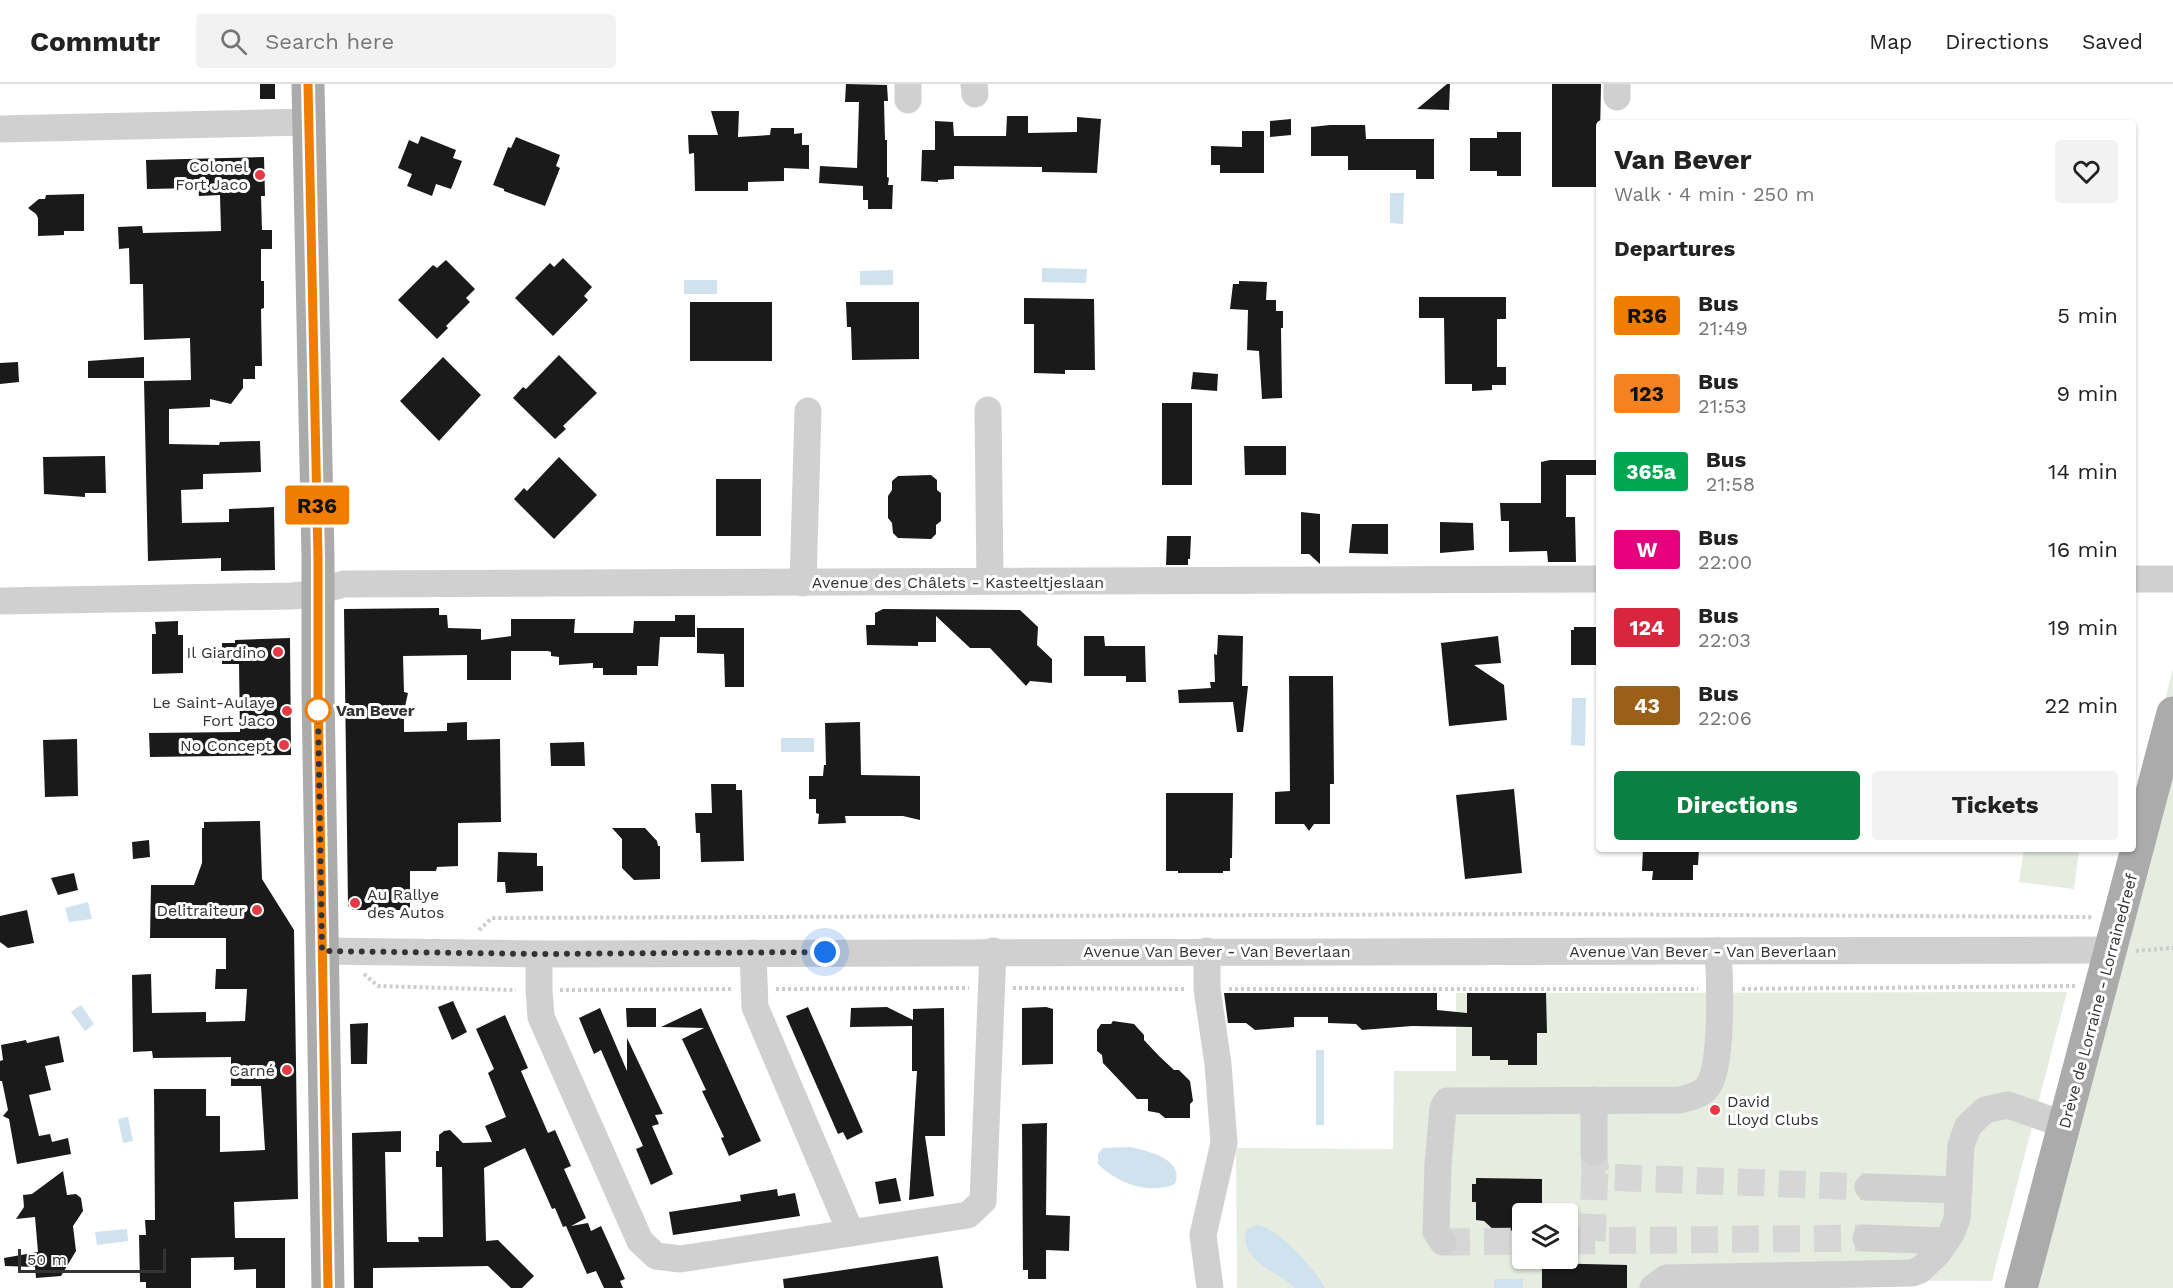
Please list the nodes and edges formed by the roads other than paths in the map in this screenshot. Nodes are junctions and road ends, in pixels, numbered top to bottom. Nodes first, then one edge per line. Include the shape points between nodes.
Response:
1 (308, 84) edge
2 (309, 122) junction
3 (0, 129) edge
4 (988, 410) dead end
5 (808, 411) dead end
6 (1596, 579) edge
7 (2136, 579) edge
8 (2173, 579) edge
9 (990, 581) junction
10 (803, 583) junction
11 (319, 591) junction
12 (0, 602) edge
13 (2173, 713) edge
14 (2111, 950) junction
15 (322, 951) junction
16 (993, 951) junction
17 (1207, 951) junction
18 (1718, 951) junction
19 (753, 953) junction
20 (539, 954) junction
21 (1594, 1100) junction
22 (2065, 1125) junction
23 (1594, 1152) tunnel mouth
24 (1868, 1187) tunnel mouth
25 (1959, 1190) junction
26 (851, 1233) junction
27 (1866, 1238) tunnel mouth
28 (1946, 1241) junction
29 (1443, 1242) dead end
30 (328, 1288) edge
31 (1210, 1288) edge
32 (1653, 1288) edge
33 (2021, 1288) edge

1 - 2 main road
2 - 3 street
2 - 11 main road
4 - 9 street
5 - 10 street
6 - 9 street, Avenue des Châlets - Kasteeltjeslaan
7 - 8 street
9 - 10 street, Avenue des Châlets - Kasteeltjeslaan
10 - 11 street, Avenue des Châlets - Kasteeltjeslaan via 344,584
11 - 12 street, Avenue des Châlets - Kasteeltjeslaan via 291,596
11 - 15 main road
13 - 14 main road, Drève de Lorraine - Lorrainedreef
14 - 18 street, Avenue Van Bever - Van Beverlaan
14 - 22 main road, Drève de Lorraine - Lorrainedreef
15 - 20 street, Avenue Van Bever - Van Beverlaan
15 - 30 main road
16 - 17 street, Avenue Van Bever - Van Beverlaan
16 - 19 street, Avenue Van Bever - Van Beverlaan
16 - 26 street via 983,1201 968,1215
17 - 18 street, Avenue Van Bever - Van Beverlaan
17 - 31 street via 1207,989 1224,1143 1203,1235
18 - 21 street via 1721,989 1715,1070 1708,1086 1696,1096 1680,1100
19 - 20 street, Avenue Van Bever - Van Beverlaan
19 - 26 street via 755,1007
20 - 26 street via 541,1017 639,1241 656,1256 680,1259
21 - 23 street
21 - 29 street via 1447,1101 1438,1165 1436,1232
22 - 25 street via 2008,1106 1985,1110 1968,1126 1961,1146
22 - 33 main road, Drève de Lorraine - Lorrainedreef
24 - 25 street
25 - 28 street via 1957,1218
27 - 28 street
28 - 32 street via 1920,1270 1912,1273 1666,1278

